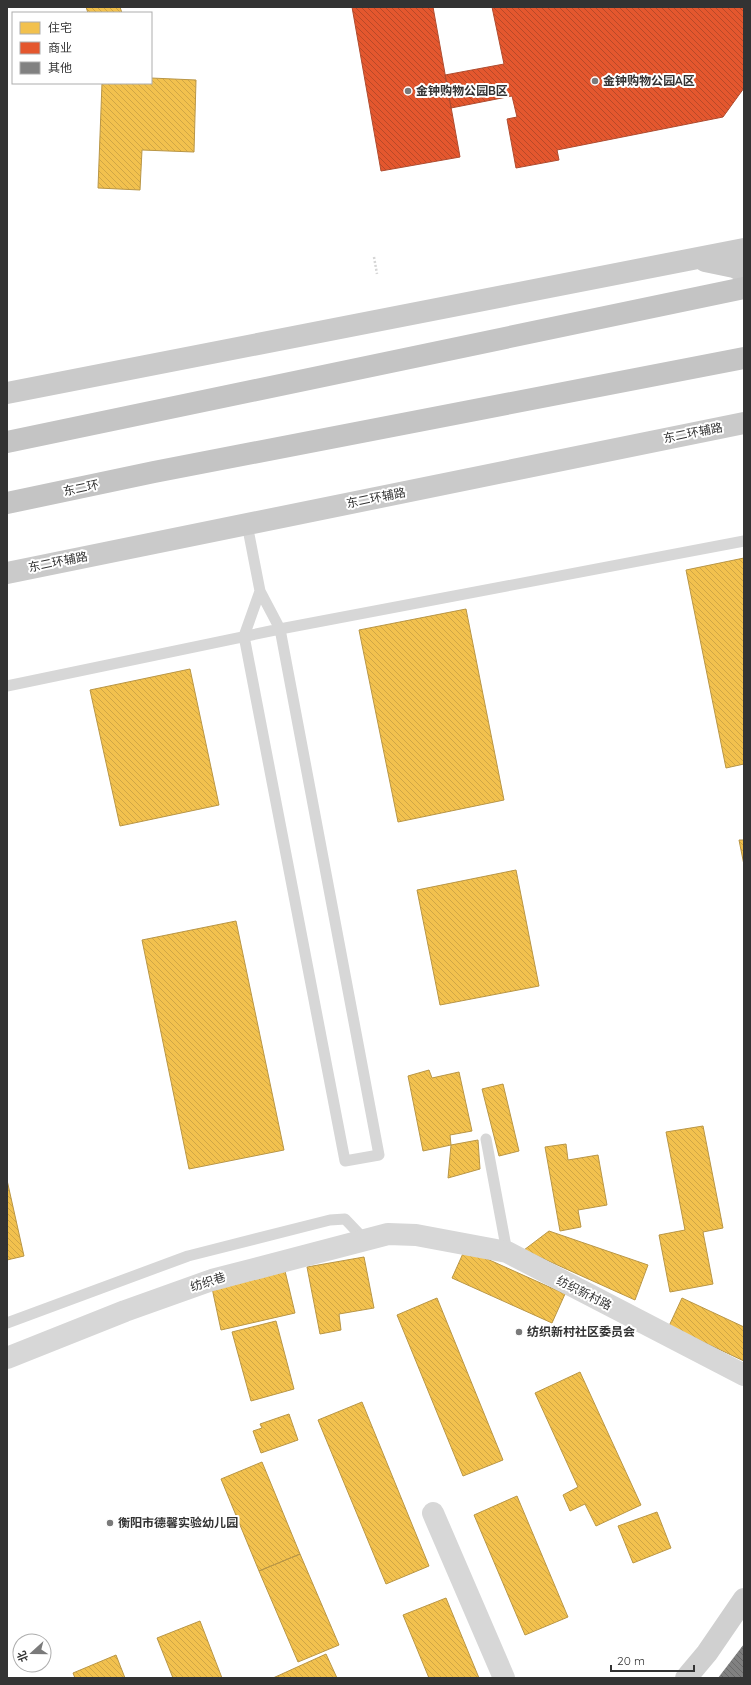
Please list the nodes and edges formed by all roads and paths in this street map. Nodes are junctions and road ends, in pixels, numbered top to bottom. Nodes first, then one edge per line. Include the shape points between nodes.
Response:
1 (744, 249) edge
2 (374, 258) dead end
3 (694, 259) junction
4 (744, 272) edge
5 (377, 274) dead end
6 (744, 288) edge
7 (744, 358) edge
8 (7, 393) edge
9 (740, 421) edge
10 (7, 442) edge
11 (7, 503) edge
12 (247, 524) junction
13 (744, 541) edge
14 (7, 573) edge
15 (260, 591) junction
16 (280, 629) junction
17 (244, 636) junction
18 (7, 686) edge
19 (486, 1139) dead end
20 (416, 1235) joint
21 (365, 1240) junction
22 (507, 1252) junction
23 (7, 1323) edge
24 (7, 1358) edge
25 (744, 1376) edge
26 (433, 1513) dead end
27 (744, 1599) edge
28 (504, 1678) edge
29 (686, 1678) edge

1 - 3 main road
2 - 5 path
3 - 4 main road via 734,267
3 - 8 main road
6 - 10 highway
7 - 11 highway, 东二环 via 154,472
9 - 12 main road, 东二环辅路
12 - 14 main road, 东二环辅路
12 - 15 lane
13 - 16 lane
15 - 16 lane
15 - 17 lane
16 - 17 lane
16 - 17 lane via 379,1155 345,1161
17 - 18 lane
19 - 22 lane
20 - 21 street, 纺织巷 via 388,1234
20 - 22 street, 纺织新村路
21 - 23 lane via 345,1220 330,1220 188,1256
21 - 24 street, 纺织巷 via 212,1280
22 - 25 street, 纺织新村路
26 - 28 street
27 - 29 main road via 707,1653

